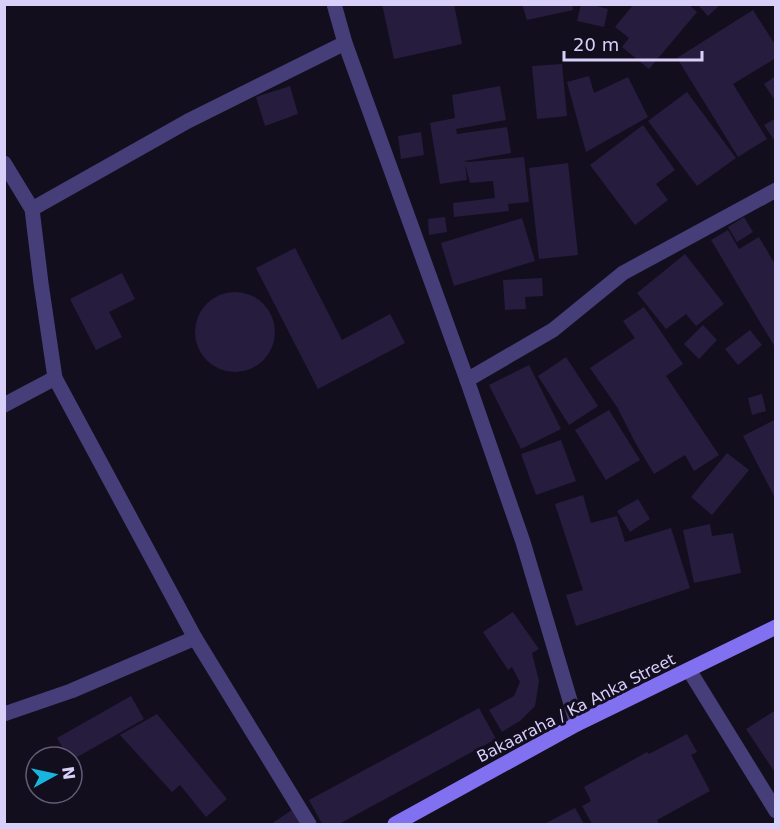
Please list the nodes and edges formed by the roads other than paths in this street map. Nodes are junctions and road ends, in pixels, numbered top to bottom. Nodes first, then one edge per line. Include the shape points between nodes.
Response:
1 (334, 4) edge
2 (345, 43) junction
3 (4, 163) edge
4 (776, 190) edge
5 (32, 209) junction
6 (56, 378) junction
7 (467, 380) junction
8 (4, 405) edge
9 (776, 627) edge
10 (195, 638) junction
11 (688, 670) junction
12 (4, 714) edge
13 (577, 724) junction
14 (776, 811) edge
15 (309, 825) edge
16 (394, 825) edge

1 - 2 street
2 - 5 street via 188,121
2 - 7 street
3 - 5 street
4 - 7 street via 623,273 553,330
5 - 6 street
6 - 8 street
6 - 10 street
7 - 13 street via 523,542
9 - 11 street, Bakaaraha / Ka Anka Street
10 - 12 street via 71,691
10 - 15 street
11 - 13 street, Bakaaraha / Ka Anka Street
11 - 14 street
13 - 16 street, Bakaaraha / Ka Anka Street

